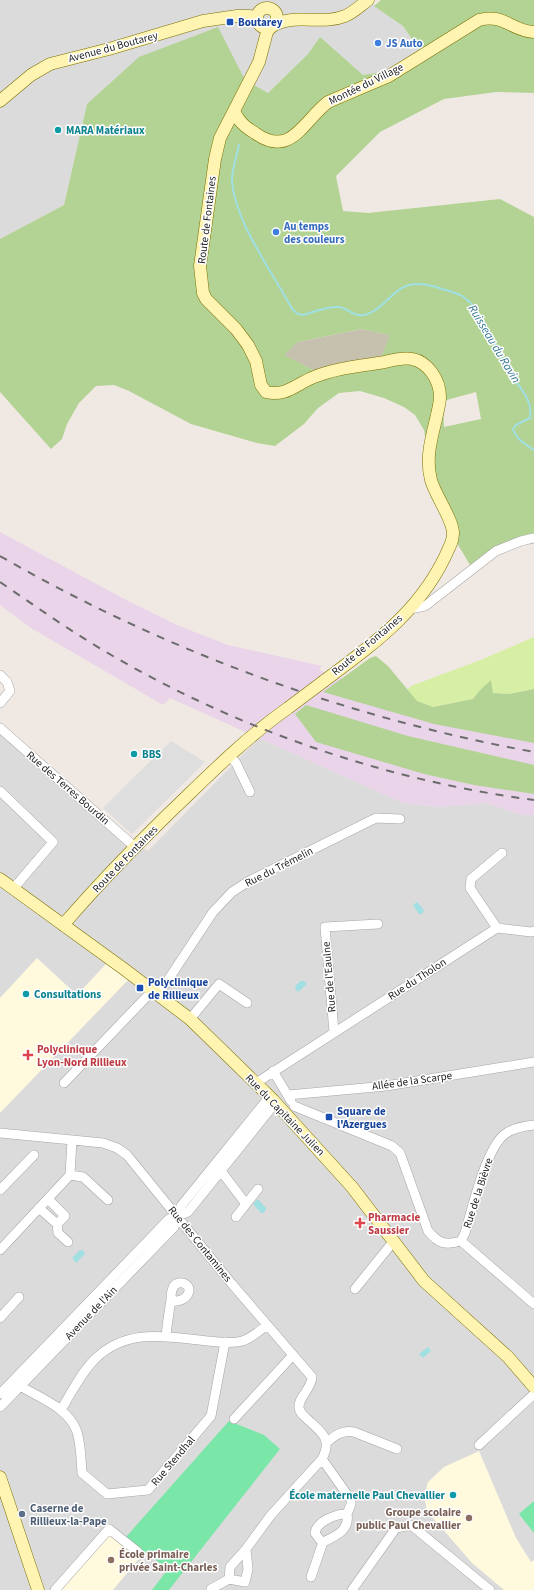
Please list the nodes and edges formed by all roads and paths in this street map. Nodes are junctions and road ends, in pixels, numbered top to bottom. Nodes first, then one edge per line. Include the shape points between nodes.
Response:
1 (360, 4) edge
2 (266, 14) edge
3 (534, 32) edge
4 (0, 101) edge
5 (234, 111) junction
6 (534, 538) edge
7 (410, 610) junction
8 (0, 675) edge
9 (0, 703) edge
10 (0, 728) edge
11 (229, 755) junction
12 (0, 791) edge
13 (250, 792) dead end
14 (400, 819) dead end
15 (135, 847) junction
16 (502, 853) dead end
17 (0, 879) edge
18 (13, 889) junction
19 (378, 924) dead end
20 (63, 925) junction
21 (497, 928) junction
22 (534, 931) edge
23 (156, 993) junction
24 (247, 1003) dead end
25 (190, 1019) junction
26 (334, 1032) junction
27 (534, 1062) edge
28 (273, 1071) junction
29 (256, 1083) junction
30 (64, 1084) dead end
31 (288, 1095) junction
32 (273, 1100) junction
33 (291, 1111) junction
34 (534, 1125) edge
35 (0, 1133) edge
36 (72, 1140) junction
37 (34, 1155) dead end
38 (218, 1168) junction
39 (70, 1175) junction
40 (258, 1189) dead end
41 (0, 1190) edge
42 (48, 1199) junction
43 (108, 1200) dead end
44 (246, 1204) junction
45 (39, 1208) junction
46 (178, 1216) junction
47 (236, 1217) dead end
48 (57, 1224) junction
49 (68, 1242) dead end
50 (393, 1242) junction
51 (461, 1242) junction
52 (0, 1250) edge
53 (355, 1290) dead end
54 (19, 1297) dead end
55 (171, 1301) dead end
56 (534, 1304) edge
57 (0, 1318) edge
58 (267, 1324) junction
59 (166, 1337) junction
60 (225, 1342) junction
61 (293, 1355) junction
62 (20, 1386) junction
63 (534, 1387) edge
64 (0, 1394) edge
65 (534, 1394) edge
66 (0, 1407) edge
67 (61, 1410) junction
68 (234, 1419) dead end
69 (327, 1442) junction
70 (479, 1444) dead end
71 (397, 1449) dead end
72 (322, 1459) junction
73 (0, 1477) edge
74 (346, 1514) junction
75 (323, 1542) junction
76 (246, 1549) junction
77 (138, 1552) dead end
78 (311, 1577) dead end
79 (229, 1579) junction
80 (212, 1589) dead end
81 (38, 1590) edge
82 (55, 1590) edge
83 (352, 1590) edge
84 (490, 1590) edge

1 - 2 street, Avenue du Boutarey via 345,16 332,19 291,19
2 - 4 street, Avenue du Boutarey via 203,21 50,64 31,75
2 - 5 street via 262,50 253,75
3 - 5 street, Montée du Village via 494,18 479,20 389,76 328,102 297,135 288,140 275,141 260,137 238,120
5 - 7 street, Route de Fontaines via 220,138 215,159 200,266 203,293 248,345 256,361 261,385 266,392 286,392 313,377 337,369 411,358 422,362 438,383 440,397 429,448 429,469 453,533 450,546 438,570
6 - 7 street via 496,551 425,606
7 - 11 street, Route de Fontaines, bridge via 370,646 260,728
8 - 9 street via 7,682 10,691
10 - 15 street, Rue des Terres Bourdin
11 - 13 street via 236,763
11 - 15 street, Route de Fontaines
12 - 18 street via 53,842
14 - 23 street, Rue du Trémelin via 376,818 249,881 232,892 214,912
15 - 20 street, Route de Fontaines
16 - 21 street via 471,879 470,888
17 - 18 street, Rue du Capitaine Julien
18 - 20 street, Rue du Capitaine Julien
19 - 26 street, Rue de l'Eaulne via 325,927
20 - 23 street, Rue du Capitaine Julien
21 - 22 street
21 - 26 street, Rue du Tholon
23 - 25 street, Rue du Capitaine Julien
23 - 30 street, Rue du Trémelin
24 - 25 street via 219,984
25 - 29 street, Rue du Capitaine Julien
26 - 28 street, Rue du Tholon
27 - 31 street, Allée de la Scarpe via 386,1086
28 - 29 street, Rue du Tholon
28 - 31 street
29 - 32 street, Rue du Capitaine Julien
31 - 33 street
32 - 33 street, Rue du Capitaine Julien
32 - 38 street, Avenue de l'Ain via 266,1101
33 - 50 street, Rue du Capitaine Julien
33 - 51 street, Rue de la Bièvre via 392,1146 400,1153 428,1231 436,1240 444,1243
34 - 51 street, Rue de la Bièvre via 513,1129 496,1142
35 - 36 street, Rue des Contamines
36 - 39 street
36 - 46 street, Rue des Contamines via 103,1143 117,1148 126,1155
37 - 41 street
38 - 44 street
38 - 46 street, Avenue de l'Ain via 181,1206
39 - 42 street
39 - 43 street via 83,1177
40 - 44 street
42 - 45 street
42 - 48 street via 65,1216
44 - 47 street
45 - 48 street
45 - 52 street
46 - 58 street, Rue des Contamines
46 - 62 street, Avenue de l'Ain via 174,1227
46 - 64 street, Avenue de l'Ain via 169,1219
48 - 49 street via 58,1233
50 - 53 street
50 - 63 street, Rue du Capitaine Julien via 424,1281 508,1357
51 - 56 street
54 - 57 street
55 - 59 street
58 - 60 street via 247,1339
58 - 61 street, Rue des Contamines
59 - 60 street
59 - 67 street via 145,1336 128,1339 100,1355 89,1365
60 - 67 street, Rue Stendhal via 211,1416 148,1490 107,1494 82,1473 77,1431 68,1415
61 - 68 street
61 - 69 street, Rue des Contamines via 312,1377 309,1389 300,1401 300,1412 325,1436
62 - 66 street, Avenue de l'Ain
62 - 67 street, Rue Stendhal
65 - 70 street
69 - 71 street via 346,1430
69 - 72 street via 327,1450
72 - 74 street via 351,1500
72 - 76 street via 271,1515
73 - 81 street
74 - 75 street via 346,1527
74 - 75 street via 329,1518 317,1528 315,1533
75 - 78 street
76 - 79 street via 230,1567
76 - 79 street via 248,1569 245,1582
77 - 82 street via 109,1529
79 - 80 street
83 - 84 street via 396,1528 410,1525

